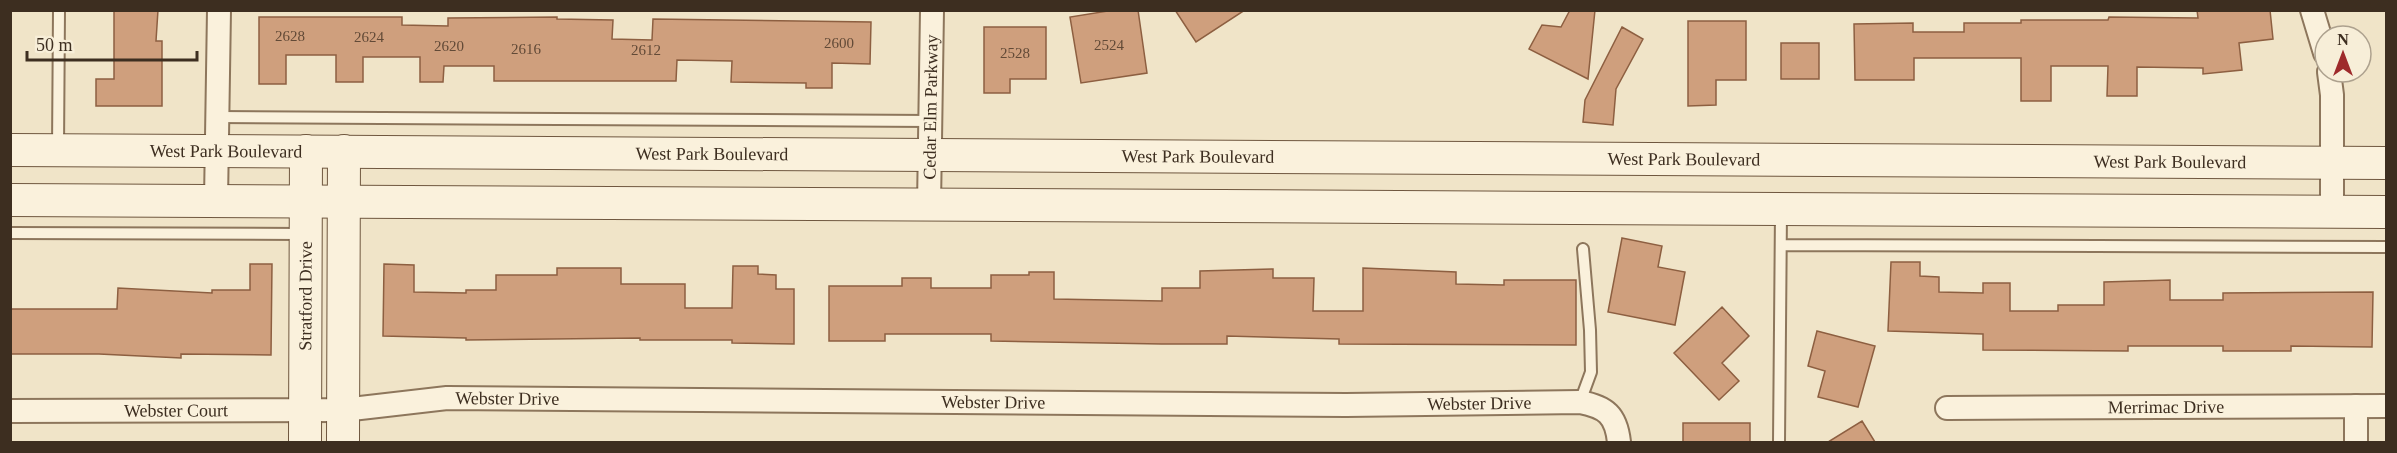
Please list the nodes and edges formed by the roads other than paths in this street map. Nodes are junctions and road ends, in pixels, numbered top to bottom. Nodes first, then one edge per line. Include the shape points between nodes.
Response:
1 (59, 10) edge
2 (219, 10) edge
3 (932, 10) edge
4 (2331, 84) edge
5 (217, 117) junction
6 (932, 121) junction
7 (10, 150) edge
8 (58, 150) junction
9 (217, 151) junction
10 (306, 151) junction
11 (344, 151) junction
12 (929, 155) junction
13 (2333, 163) junction
14 (2386, 163) edge
15 (10, 200) edge
16 (216, 200) junction
17 (306, 202) junction
18 (344, 202) junction
19 (929, 205) junction
20 (1781, 208) junction
21 (2332, 211) junction
22 (2386, 212) edge
23 (10, 233) edge
24 (306, 234) junction
25 (1781, 245) junction
26 (2386, 247) edge
27 (1583, 249) dead end
28 (1580, 402) junction
29 (2355, 406) junction
30 (2386, 406) edge
31 (1947, 408) dead end
32 (305, 410) junction
33 (343, 410) junction
34 (10, 411) edge
35 (305, 442) edge
36 (343, 442) edge
37 (1619, 442) edge
38 (1779, 442) edge
39 (2356, 442) edge

1 - 8 lane
2 - 5 street
3 - 6 street, Cedar Elm Parkway
4 - 13 street
5 - 6 lane
5 - 9 street
6 - 12 street, Cedar Elm Parkway
7 - 8 main road, West Park Boulevard
8 - 9 main road, West Park Boulevard
9 - 10 main road, West Park Boulevard
9 - 16 street
10 - 11 main road, West Park Boulevard
10 - 17 main road, Stratford Drive
11 - 12 main road, West Park Boulevard
11 - 18 main road
12 - 13 main road, West Park Boulevard
12 - 19 street, Cedar Elm Parkway
13 - 14 main road, West Park Boulevard
13 - 21 street
15 - 16 main road
16 - 17 main road
17 - 18 main road
17 - 24 main road, Stratford Drive
18 - 19 main road
18 - 33 main road
19 - 20 main road
20 - 21 main road
20 - 25 lane
21 - 22 main road
23 - 24 lane
24 - 32 main road, Stratford Drive
25 - 26 lane
25 - 38 lane
27 - 28 lane via 1591,372
28 - 33 street, Webster Drive via 1334,405 447,398
28 - 37 street, Webster Drive via 1597,405 1610,413
29 - 30 street, Merrimac Drive
29 - 31 street, Merrimac Drive
29 - 39 street
32 - 33 street, Webster Court
32 - 34 street, Webster Court
32 - 35 main road, Stratford Drive
33 - 36 main road

